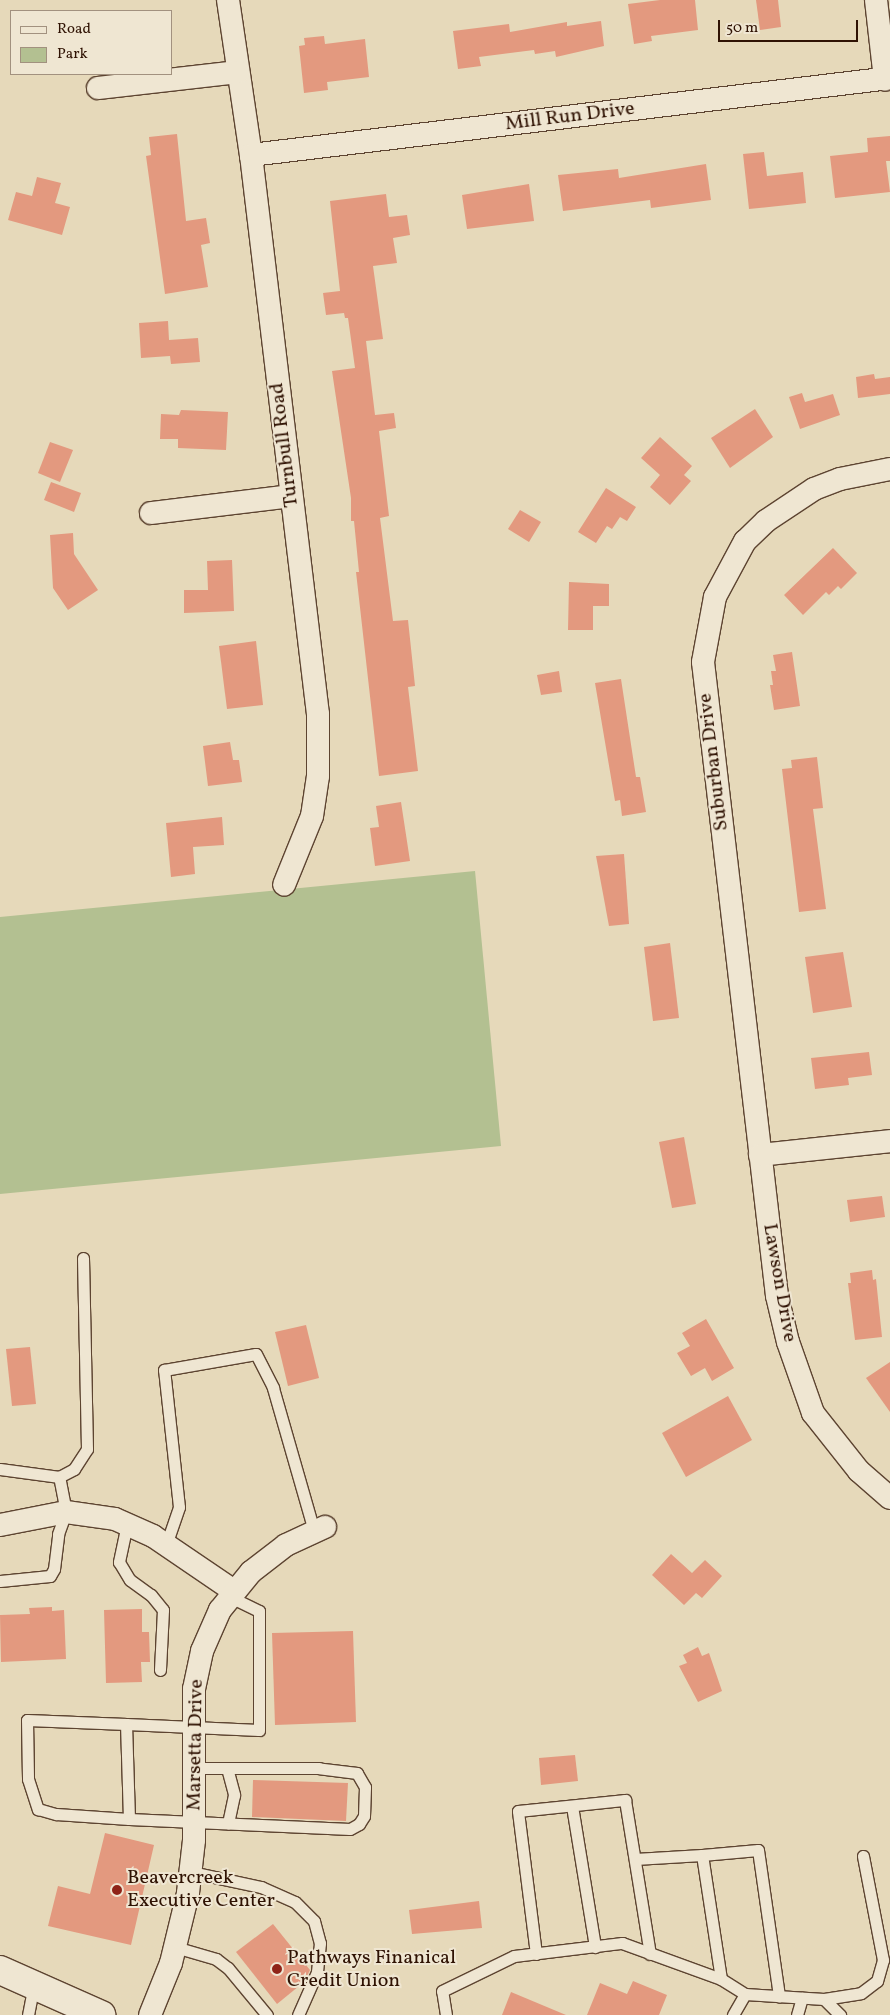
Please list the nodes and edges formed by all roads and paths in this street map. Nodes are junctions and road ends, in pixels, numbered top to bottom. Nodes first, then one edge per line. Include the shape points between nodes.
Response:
1 (228, 0) edge
2 (876, 0) edge
3 (238, 72) junction
4 (888, 78) edge
5 (98, 88) dead end
6 (251, 155) junction
7 (890, 469) edge
8 (291, 496) junction
9 (151, 513) dead end
10 (284, 886) dead end
11 (890, 1140) edge
12 (760, 1155) junction
13 (82, 1258) dead end
14 (0, 1469) edge
15 (59, 1477) junction
16 (890, 1498) edge
17 (66, 1512) junction
18 (127, 1524) junction
19 (0, 1526) edge
20 (320, 1529) joint
21 (166, 1545) junction
22 (0, 1581) edge
23 (232, 1594) junction
24 (160, 1670) dead end
25 (126, 1724) junction
26 (194, 1727) junction
27 (195, 1768) junction
28 (228, 1768) junction
29 (572, 1806) junction
30 (129, 1818) junction
31 (195, 1822) junction
32 (228, 1823) junction
33 (702, 1855) junction
34 (862, 1856) dead end
35 (634, 1859) junction
36 (191, 1872) junction
37 (175, 1947) junction
38 (595, 1947) junction
39 (536, 1954) junction
40 (650, 1954) junction
41 (0, 1970) edge
42 (721, 1979) junction
43 (34, 1985) junction
44 (745, 1994) junction
45 (779, 1996) junction
46 (802, 1998) junction
47 (824, 1999) junction
48 (28, 2015) edge
49 (101, 2015) edge
50 (150, 2015) edge
51 (267, 2015) edge
52 (298, 2015) edge
53 (446, 2015) edge
54 (733, 2015) edge
55 (797, 2015) edge
56 (840, 2015) edge

1 - 3 street, Turnbull Road
2 - 4 street
3 - 5 street
3 - 6 street, Turnbull Road
4 - 6 street, Mill Run Drive
6 - 8 street, Turnbull Road
7 - 12 street, Suburban Drive via 840,479 814,489 766,520 745,541 728,568 715,597 706,631 703,662
8 - 9 street
8 - 10 street, Turnbull Road via 320,742 312,816
11 - 12 street
12 - 16 street, Lawson Drive via 777,1296 803,1390 813,1413 834,1443
13 - 15 lane via 89,1440 84,1458 74,1469
14 - 15 lane
15 - 17 lane
17 - 18 street via 101,1516
17 - 19 street
17 - 22 lane via 50,1576
18 - 21 street
18 - 24 lane via 118,1562 130,1580 151,1595 163,1610
20 - 21 lane via 273,1388 256,1354 164,1370 179,1507
20 - 23 street, Marsetta Drive via 273,1553
21 - 23 street
23 - 26 street, Marsetta Drive via 210,1630 200,1657 194,1689
23 - 26 lane via 259,1611 259,1730
25 - 26 lane
25 - 30 lane
25 - 30 lane via 27,1720 28,1779 38,1809 56,1814
26 - 27 street, Marsetta Drive
27 - 28 lane
27 - 31 street, Marsetta Drive
28 - 32 lane via 234,1795
28 - 32 lane via 319,1768 357,1773 362,1778 366,1801 360,1824 350,1828
29 - 35 lane via 625,1800
29 - 38 lane
29 - 39 lane via 518,1811
30 - 31 lane
31 - 32 lane
31 - 36 street, Marsetta Drive
33 - 35 lane
33 - 42 lane
33 - 45 lane via 758,1850
34 - 47 lane via 883,1960 877,1981 861,1993
35 - 40 lane
36 - 37 street, Marsetta Drive
36 - 52 lane via 261,1887 295,1902 314,1921 320,1943 317,1972
37 - 50 street, Marsetta Drive
37 - 51 lane via 216,1959 228,1968
38 - 39 lane
38 - 40 lane via 622,1944
39 - 53 lane via 514,1956 442,1991
40 - 42 lane
41 - 43 main road
42 - 44 lane
43 - 48 lane
43 - 49 main road
44 - 45 lane
44 - 54 lane
45 - 46 lane
46 - 47 lane
46 - 55 lane
47 - 56 lane

